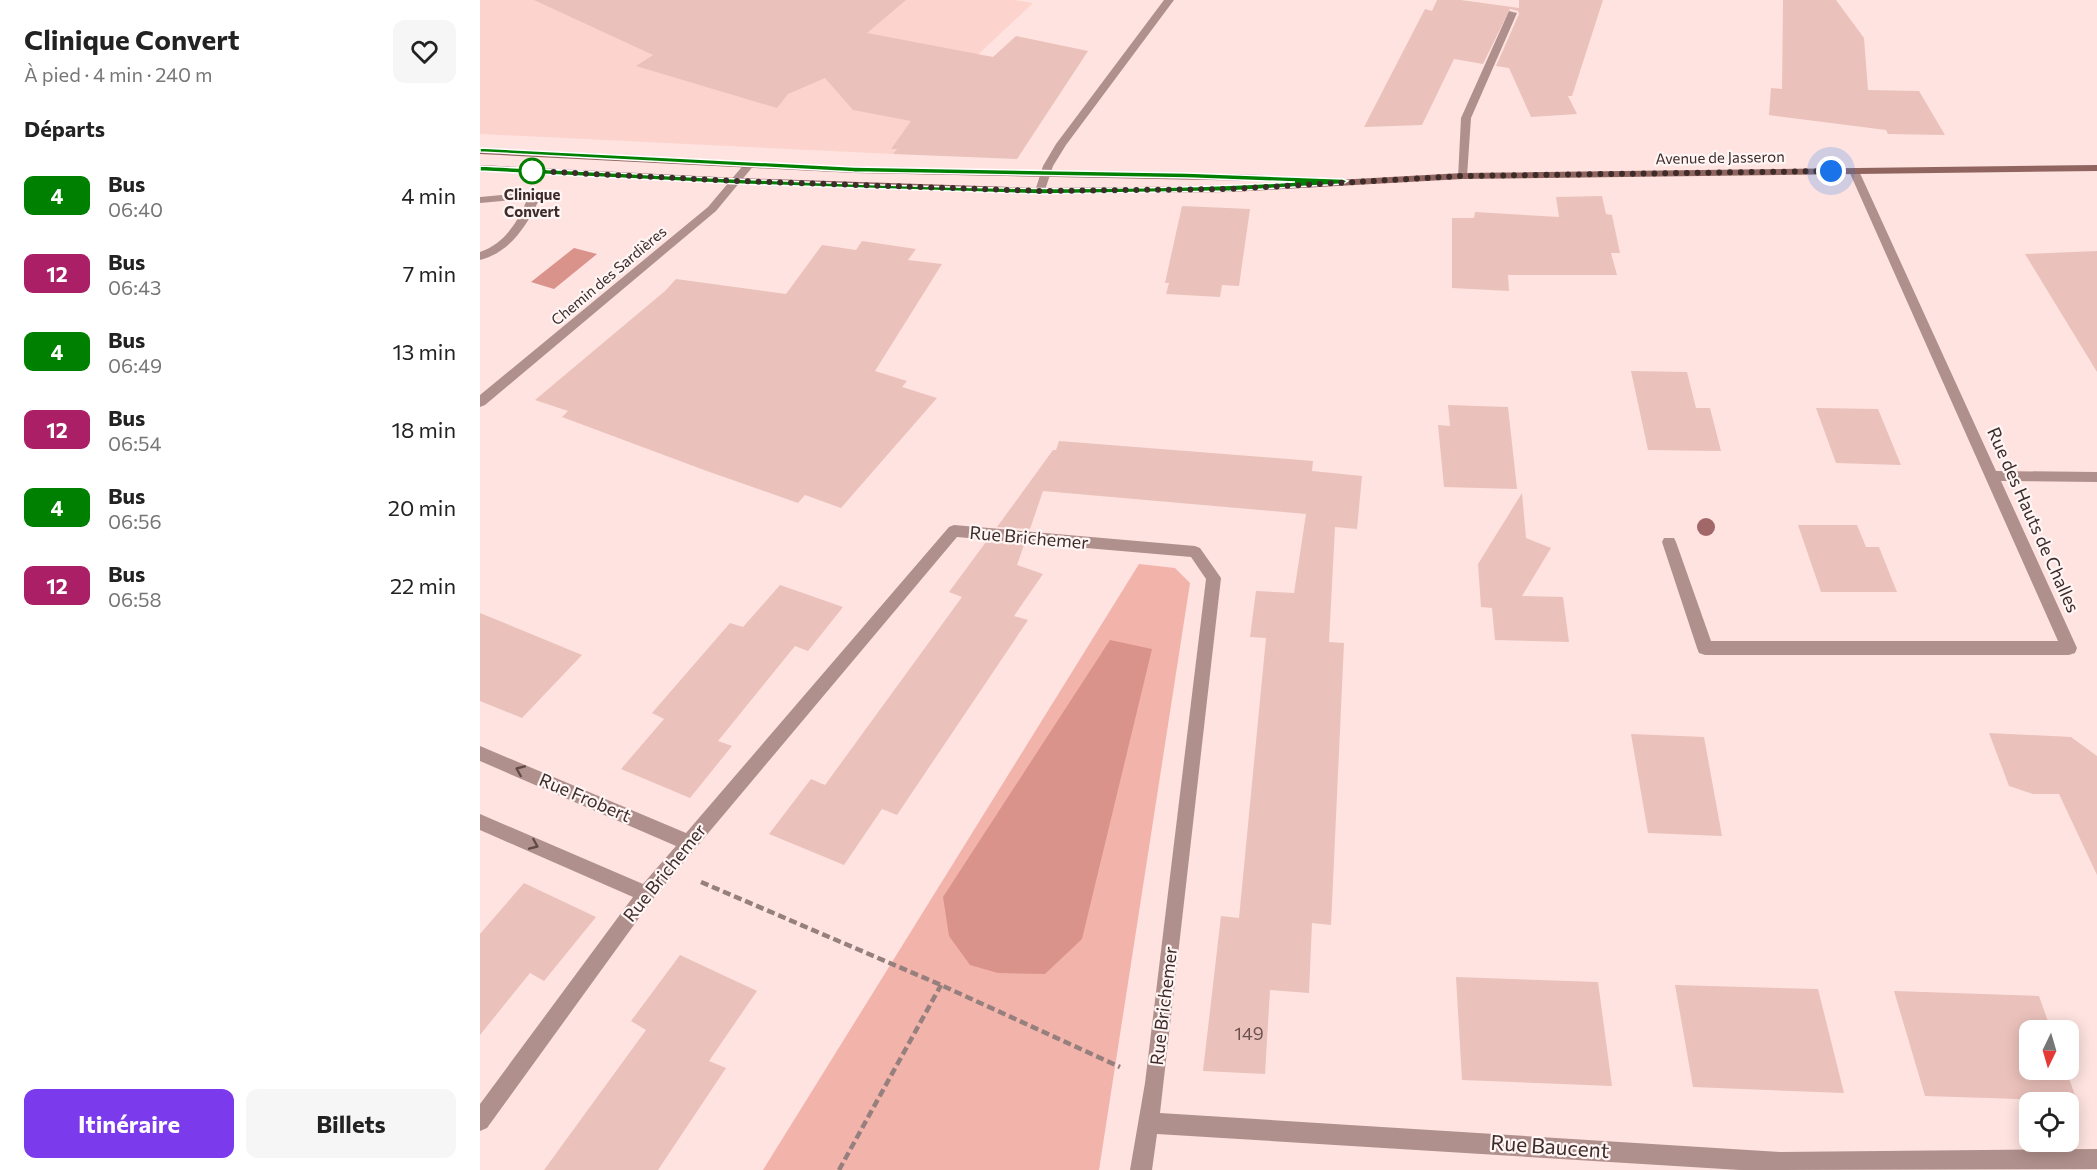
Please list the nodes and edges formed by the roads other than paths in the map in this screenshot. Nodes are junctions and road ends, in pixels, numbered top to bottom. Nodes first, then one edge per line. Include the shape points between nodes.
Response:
1 (1169, 0) edge
2 (1512, 13) dead end
3 (480, 151) edge
4 (750, 164) junction
5 (480, 168) edge
6 (2097, 168) edge
7 (1854, 171) junction
8 (1044, 175) junction
9 (1462, 176) junction
10 (737, 181) junction
11 (1343, 181) junction
12 (1040, 191) junction
13 (480, 200) edge
14 (480, 256) edge
15 (480, 402) edge
16 (1992, 476) junction
17 (2097, 477) edge
18 (1669, 542) dead end
19 (480, 753) edge
20 (480, 822) edge
21 (689, 843) junction
22 (646, 894) junction
23 (480, 1121) edge
24 (1148, 1123) junction
25 (2097, 1159) edge
26 (1781, 1166) edge
27 (1141, 1170) edge

1 - 8 street via 1061,144
2 - 9 street via 1466,118
3 - 4 main road, Avenue de Jasseron
4 - 8 main road, Avenue de Jasseron
4 - 10 street, Chemin des Sardières
5 - 10 main road, Avenue de Jasseron
6 - 7 main road, Avenue de Jasseron
7 - 9 main road, Avenue de Jasseron
7 - 16 street, Rue des Hauts de Challes
8 - 11 main road, Avenue de Jasseron
8 - 12 street
9 - 11 main road, Avenue de Jasseron
10 - 12 main road, Avenue de Jasseron
10 - 15 street, Chemin des Sardières via 712,209
11 - 12 main road, Avenue de Jasseron via 1230,189
13 - 14 street via 533,200 524,222 494,252
16 - 17 street
16 - 18 street, Rue des Hauts de Challes via 2069,648 1705,648
21 -> 19 street, Rue Frobert
20 -> 22 street
21 - 22 street, Rue Brichemer
21 - 24 street, Rue Brichemer via 954,531 1195,552 1214,578
22 - 23 street, Rue Brichemer
24 - 26 street, Rue Baucent
24 - 27 street, Rue Brichemer
25 - 26 street, Rue Baucent

